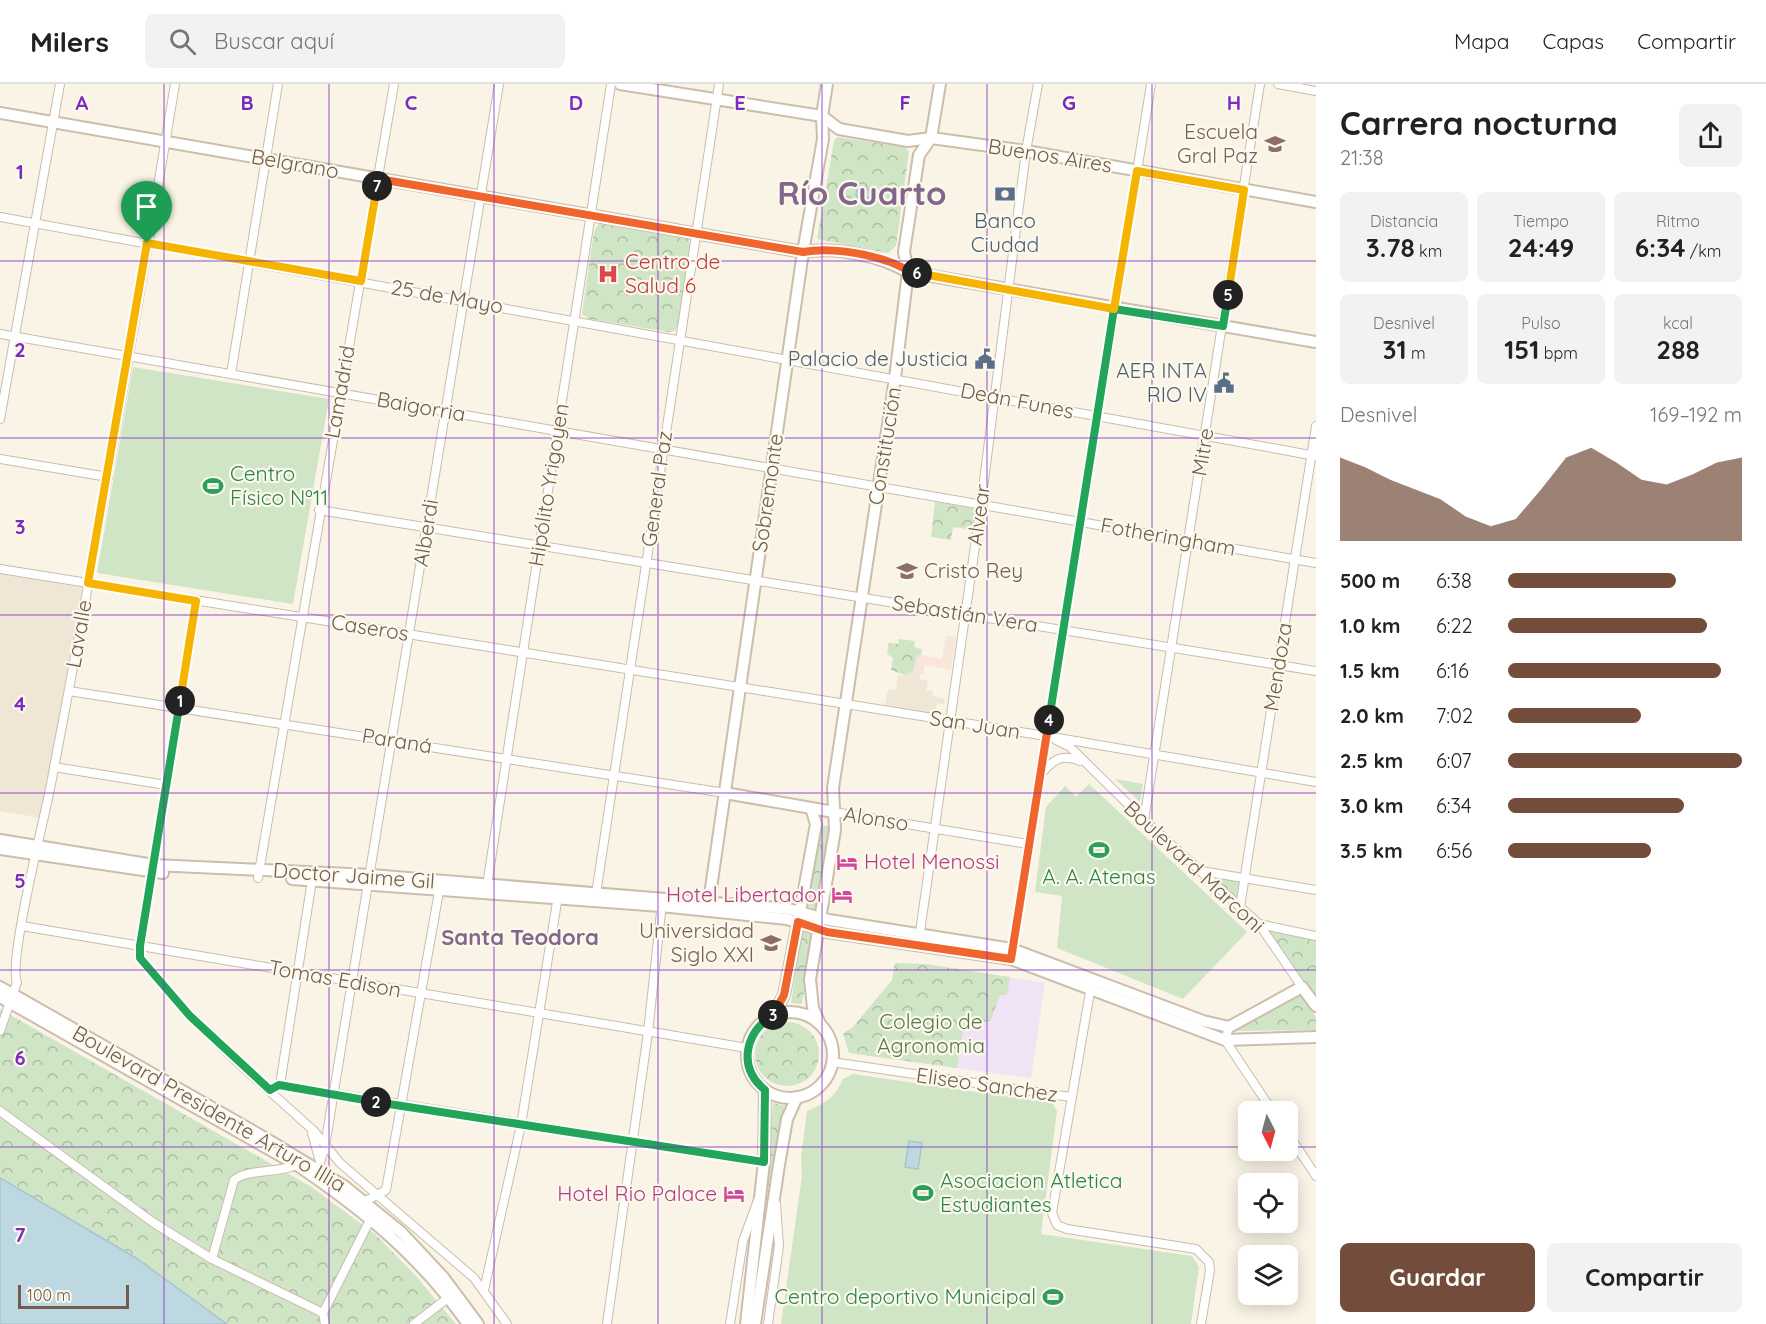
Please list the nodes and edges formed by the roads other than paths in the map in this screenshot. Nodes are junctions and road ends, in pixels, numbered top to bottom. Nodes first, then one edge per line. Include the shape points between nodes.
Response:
1 (60, 84) edge
2 (175, 84) edge
3 (278, 84) edge
4 (394, 84) edge
5 (499, 84) edge
6 (611, 84) edge
7 (620, 84) edge
8 (719, 84) edge
9 (827, 84) edge
10 (940, 84) edge
11 (1038, 84) edge
12 (1151, 84) edge
13 (1260, 84) edge
14 (1278, 84) edge
15 (1316, 91) edge
16 (716, 101) junction
17 (0, 113) edge
18 (822, 117) junction
19 (53, 122) junction
20 (931, 138) junction
21 (166, 141) junction
22 (1026, 152) junction
23 (265, 159) junction
24 (1137, 171) junction
25 (379, 179) junction
26 (1244, 190) junction
27 (480, 196) junction
28 (1316, 202) edge
29 (590, 215) junction
30 (0, 217) edge
31 (35, 223) junction
32 (696, 234) junction
33 (147, 243) junction
34 (803, 252) junction
35 (250, 261) junction
36 (908, 272) junction
37 (361, 281) junction
38 (1009, 289) junction
39 (464, 300) junction
40 (1114, 309) junction
41 (576, 320) junction
42 (1223, 326) junction
43 (0, 334) edge
44 (14, 337) junction
45 (680, 339) junction
46 (1316, 342) edge
47 (128, 357) junction
48 (788, 359) junction
49 (231, 374) junction
50 (895, 378) junction
51 (340, 393) junction
52 (994, 396) junction
53 (446, 411) junction
54 (1097, 417) junction
55 (0, 419) edge
56 (1316, 426) edge
57 (557, 432) junction
58 (1205, 436) junction
59 (662, 449) junction
60 (1314, 455) edge
61 (0, 459) edge
62 (771, 468) junction
63 (108, 477) junction
64 (878, 486) junction
65 (981, 504) junction
66 (319, 510) junction
67 (1080, 522) junction
68 (426, 527) junction
69 (1189, 542) junction
70 (540, 546) junction
71 (1294, 559) junction
72 (646, 562) junction
73 (1316, 563) edge
74 (0, 569) edge
75 (755, 581) junction
76 (88, 583) junction
77 (862, 597) junction
78 (196, 601) junction
79 (965, 614) junction
80 (302, 617) junction
81 (1064, 630) junction
82 (409, 634) junction
83 (1173, 649) junction
84 (524, 654) junction
85 (1278, 665) junction
86 (630, 670) junction
87 (1316, 671) edge
88 (740, 688) junction
89 (69, 691) junction
90 (845, 705) junction
91 (178, 708) junction
92 (950, 722) junction
93 (283, 723) junction
94 (1046, 736) junction
95 (391, 741) junction
96 (1154, 755) junction
97 (508, 759) junction
98 (1084, 763) junction
99 (54, 767) junction
100 (1261, 774) junction
101 (614, 775) junction
102 (1040, 776) junction
103 (1316, 782) edge
104 (166, 785) junction
105 (725, 793) junction
106 (811, 808) junction
107 (834, 812) junction
108 (1144, 820) junction
109 (935, 829) junction
110 (0, 840) edge
111 (1028, 844) junction
112 (0, 849) edge
113 (38, 851) junction
114 (153, 868) junction
115 (1200, 871) junction
116 (259, 874) junction
117 (370, 879) junction
118 (1245, 879) junction
119 (312, 880) junction
120 (440, 885) junction
121 (487, 885) junction
122 (1316, 890) edge
123 (596, 894) junction
124 (558, 895) junction
125 (709, 902) junction
126 (662, 903) junction
127 (1240, 907) junction
128 (799, 917) junction
129 (820, 924) junction
130 (1259, 924) junction
131 (22, 926) junction
132 (1316, 936) edge
133 (919, 941) junction
134 (140, 946) junction
135 (1011, 954) junction
136 (298, 973) junction
137 (351, 982) junction
138 (1091, 983) junction
139 (0, 987) edge
140 (1302, 987) junction
141 (420, 993) junction
142 (7, 998) edge
143 (1316, 1006) edge
144 (540, 1015) junction
145 (773, 1015) junction
146 (820, 1024) junction
147 (1228, 1027) junction
148 (0, 1031) edge
149 (648, 1032) junction
150 (1316, 1037) edge
151 (1224, 1040) junction
152 (747, 1048) junction
153 (832, 1062) junction
154 (279, 1085) junction
155 (270, 1090) junction
156 (765, 1090) junction
157 (333, 1094) junction
158 (797, 1097) junction
159 (1071, 1097) junction
160 (1266, 1101) edge
161 (0, 1104) edge
162 (400, 1106) junction
163 (2, 1112) edge
164 (520, 1125) junction
165 (309, 1126) junction
166 (632, 1142) junction
167 (325, 1146) junction
168 (1298, 1149) edge
169 (764, 1162) junction
170 (301, 1163) junction
171 (319, 1166) junction
172 (1316, 1176) edge
173 (774, 1191) junction
174 (761, 1193) junction
175 (376, 1194) junction
176 (361, 1204) junction
177 (371, 1218) junction
178 (212, 1259) junction
179 (484, 1290) junction
180 (448, 1298) junction
181 (323, 1312) junction
182 (324, 1324) edge
183 (414, 1324) edge
184 (468, 1324) edge
185 (478, 1324) edge
186 (507, 1324) edge
187 (607, 1324) edge
188 (730, 1324) edge
189 (746, 1324) edge
190 (755, 1324) edge
191 (768, 1324) edge
192 (1201, 1324) edge

1 - 19 street
2 - 21 street, Lavalle
3 - 23 street
4 - 25 street, Lamadrid
5 - 27 street, Alberdi
6 - 29 street, Hipólito Yrigoyen
7 - 16 main road, Buenos Aires
8 - 16 street, General Paz
9 - 18 main road, Sobremonte
10 - 20 main road, Constitución
11 - 22 street, Alvear
12 - 24 street
13 - 26 street, Mitre
14 - 15 street
16 - 18 main road, Buenos Aires
16 - 32 street, General Paz
17 - 19 main road, Belgrano
18 - 20 main road, Buenos Aires via 839,129 908,141
18 - 34 main road, Sobremonte via 823,140
19 - 21 main road, Belgrano
19 - 31 street
20 - 22 main road, Buenos Aires
20 - 36 main road, Constitución via 919,155 904,252
21 - 23 main road, Belgrano
21 - 33 street, Lavalle
22 - 24 main road, Buenos Aires
22 - 38 street, Alvear
23 - 25 main road, Belgrano
23 - 35 street
24 - 26 main road, Buenos Aires
24 - 40 street
25 - 27 main road, Belgrano
25 - 37 street, Lamadrid
26 - 28 main road, Buenos Aires
26 - 42 street, Mitre
27 - 29 main road, Belgrano
27 - 39 street, Alberdi
29 - 32 main road, Belgrano
29 - 41 street, Hipólito Yrigoyen
30 - 31 street, 25 de Mayo
31 - 33 street, 25 de Mayo
31 - 44 street
32 - 34 main road, Belgrano
32 - 45 street, General Paz
33 - 35 street, 25 de Mayo
33 - 47 street, Lavalle
34 - 36 main road, Belgrano via 819,249 889,261
34 - 48 main road, Sobremonte
35 - 37 street, 25 de Mayo
35 - 49 street
36 - 38 main road, Belgrano
36 - 50 main road, Constitución
37 - 39 street, 25 de Mayo
37 - 51 street, Lamadrid
38 - 40 main road, Belgrano
38 - 52 street, Alvear
39 - 41 street, 25 de Mayo
39 - 53 street, Alberdi
40 - 42 main road, Belgrano
40 - 54 street
41 - 45 street, 25 de Mayo
41 - 57 street, Hipólito Yrigoyen
42 - 46 main road, Belgrano
42 - 58 street, Mitre
43 - 44 street, Baigorria
44 - 47 street, Baigorria
44 - 55 street
45 - 48 street, 25 de Mayo
45 - 59 street, General Paz
47 - 49 street, Baigorria
47 - 63 street, Lavalle
48 - 50 street, Deán Funes
48 - 62 main road, Sobremonte
49 - 51 street, Baigorria
50 - 52 street, Deán Funes
50 - 64 main road, Constitución
51 - 53 street, Baigorria
51 - 66 street, Lamadrid
52 - 54 street, Deán Funes
52 - 65 street, Alvear
53 - 57 street, Baigorria
53 - 68 street, Alberdi
54 - 58 street, Deán Funes
54 - 67 street
56 - 60 street, Mendoza
57 - 59 street, Baigorria
57 - 70 street, Hipólito Yrigoyen
58 - 60 street, Deán Funes
58 - 69 street, Mitre
59 - 62 street, Baigorria
59 - 72 street, General Paz
60 - 71 street, Mendoza
61 - 63 street
62 - 64 street, Fotheringham
62 - 75 main road, Sobremonte
63 - 76 street, Lavalle
64 - 65 street, Fotheringham
64 - 77 main road, Constitución
65 - 67 street, Fotheringham
65 - 79 street, Alvear
66 - 68 street, Sebastián Vera
66 - 80 street, Lamadrid
67 - 69 street, Fotheringham
67 - 81 street
68 - 70 street, Sebastián Vera
68 - 82 street, Alberdi
69 - 71 street, Fotheringham
69 - 83 street, Mitre
70 - 72 street, Sebastián Vera
70 - 84 street, Hipólito Yrigoyen
71 - 73 street, Fotheringham
71 - 85 street, Mendoza
72 - 75 street, Sebastián Vera
72 - 86 street, General Paz
74 - 76 street, Caseros
75 - 77 street, Sebastián Vera
75 - 88 main road, Sobremonte
76 - 78 street, Caseros
76 - 89 street, Lavalle
77 - 79 street, Sebastián Vera
77 - 90 main road, Constitución
78 - 80 street, Caseros
78 - 91 street
79 - 81 street, Sebastián Vera
79 - 92 street, Alvear
80 - 82 street, Caseros
80 - 93 street, Lamadrid
81 - 83 street, Sebastián Vera
81 - 94 street
82 - 84 street, Caseros
82 - 95 street, Alberdi
83 - 85 street, Sebastián Vera
83 - 96 street, Mitre
84 - 86 street, Caseros
84 - 97 street, Hipólito Yrigoyen
85 - 87 street, Sebastián Vera
85 - 100 street, Mendoza
86 - 88 street, Caseros
86 - 101 street, General Paz
88 - 90 street, San Juan
88 - 105 main road, Sobremonte
89 - 91 street, Paraná
89 - 99 street, Lavalle
90 - 92 street, San Juan
90 - 107 main road, Constitución via 833,788
91 - 93 street, Paraná
91 - 104 street
92 - 94 street, San Juan
92 - 109 street, Alvear
93 - 95 street, Paraná
93 - 116 street, Lamadrid
94 - 96 street, San Juan
94 - 98 street, Boulevard Marconi via 1070,747
94 - 102 street
95 - 97 street, Paraná
95 - 117 street, Alberdi
96 - 100 street, San Juan
96 - 108 street, Mitre
97 - 101 street, Paraná
97 - 121 street, Hipólito Yrigoyen
98 - 102 street via 1060,757
98 - 108 street, Boulevard Marconi
99 - 104 street
99 - 113 street, Lavalle
100 - 103 street, San Juan
100 - 118 street, Mendoza
101 - 105 street, Paraná
101 - 123 street, General Paz
102 - 111 street
104 - 114 street
105 - 106 main road, Alonso
105 - 125 main road, Sobremonte
106 - 107 main road, Alonso
106 - 128 main road via 816,824
107 - 109 street, Alonso
107 - 129 main road, Constitución via 835,830
108 - 115 street, Boulevard Marconi
109 - 111 street, Alonso
109 - 133 street, Alvear
110 - 113 main road, Doctor Jaime Gil
111 - 135 street
112 - 113 main road, Doctor Jaime Gil
113 - 114 main road, Doctor Jaime Gil
113 - 131 street, Lavalle
114 - 116 main road, Doctor Jaime Gil
114 - 134 street
115 - 118 street
115 - 127 street, Boulevard Marconi
116 - 117 main road, Doctor Jaime Gil
116 - 119 main road, Doctor Jaime Gil
117 - 119 main road, Doctor Jaime Gil
117 - 120 main road, Doctor Jaime Gil
117 - 137 street, Alberdi
118 - 122 street
118 - 127 street, Mendoza
119 - 136 street
120 - 121 main road, Doctor Jaime Gil
120 - 124 main road, Doctor Jaime Gil
120 - 141 street
121 - 124 main road, Doctor Jaime Gil
123 - 124 main road, Doctor Jaime Gil
123 - 126 main road, Doctor Jaime Gil
124 - 126 main road, Doctor Jaime Gil
124 - 144 street
125 - 126 main road, Doctor Jaime Gil
125 - 128 main road, Doctor Jaime Gil
126 - 128 main road via 778,918
126 - 149 street
127 - 130 street, Boulevard Marconi
128 - 129 main road
128 - 145 main road via 784,995
129 - 133 main road
129 - 146 main road, Constitución via 810,979 813,1008
130 - 132 street
130 - 140 street, Boulevard Marconi
131 - 134 street, Tomas Edison
131 - 142 street, Lavalle via 14,965 17,982
133 - 135 main road
134 - 136 street, Tomas Edison
134 - 155 street via 144,965 236,1061
135 - 138 main road
136 - 137 street, Tomas Edison
136 - 154 street
137 - 141 street, Tomas Edison
137 - 157 street, Alberdi
138 - 147 main road
138 - 151 main road
138 - 159 street
139 - 142 main road, Boulevard Presidente Arturo Illia
140 - 143 main road, Boulevard Marconi
140 - 147 main road
141 - 144 street, Tomas Edison
141 - 162 street
142 - 148 street, Lavalle
142 - 170 main road, Boulevard Presidente Arturo Illia
144 - 149 street, Tomas Edison
144 - 164 street
145 - 146 main road via 798,1013
145 - 152 main road via 756,1029
146 - 153 main road via 828,1035
147 - 151 street
149 - 152 street, Tomas Edison
149 - 166 street
150 - 151 main road
151 - 160 street
152 - 156 main road via 751,1074
153 - 158 main road via 820,1085
153 - 159 street, Eliseo Sanchez
154 - 155 street
154 - 157 street
155 - 165 street
156 - 158 main road
156 - 169 main road
157 - 162 street
157 - 167 street, Alberdi
158 - 173 main road via 787,1119
159 - 192 street via 1052,1213 1057,1225 1196,1249 1205,1255 1210,1270
161 - 163 street
162 - 164 street
162 - 175 street via 386,1190
163 - 178 street via 154,1223
164 - 166 street
164 - 179 street
165 - 167 street
165 - 171 street
166 - 169 street
166 - 187 street
167 - 171 street, Alberdi
167 - 175 street
168 - 172 street
169 - 174 main road
170 - 171 main road, Boulevard Presidente Arturo Illia
170 - 176 main road, Boulevard Presidente Arturo Illia
170 - 178 street via 234,1180
171 - 176 main road, Boulevard Presidente Arturo Illia
173 - 190 main road
173 - 191 street via 779,1246
174 - 188 street via 743,1241
174 - 189 main road
175 - 176 street
175 - 179 street
176 - 177 main road, Boulevard Presidente Arturo Illia
176 - 185 main road, Boulevard Presidente Arturo Illia via 424,1257
177 - 180 main road, Boulevard Presidente Arturo Illia
177 - 181 street
178 - 181 street
179 - 186 street
180 - 183 street
180 - 184 main road, Boulevard Presidente Arturo Illia
181 - 182 street

